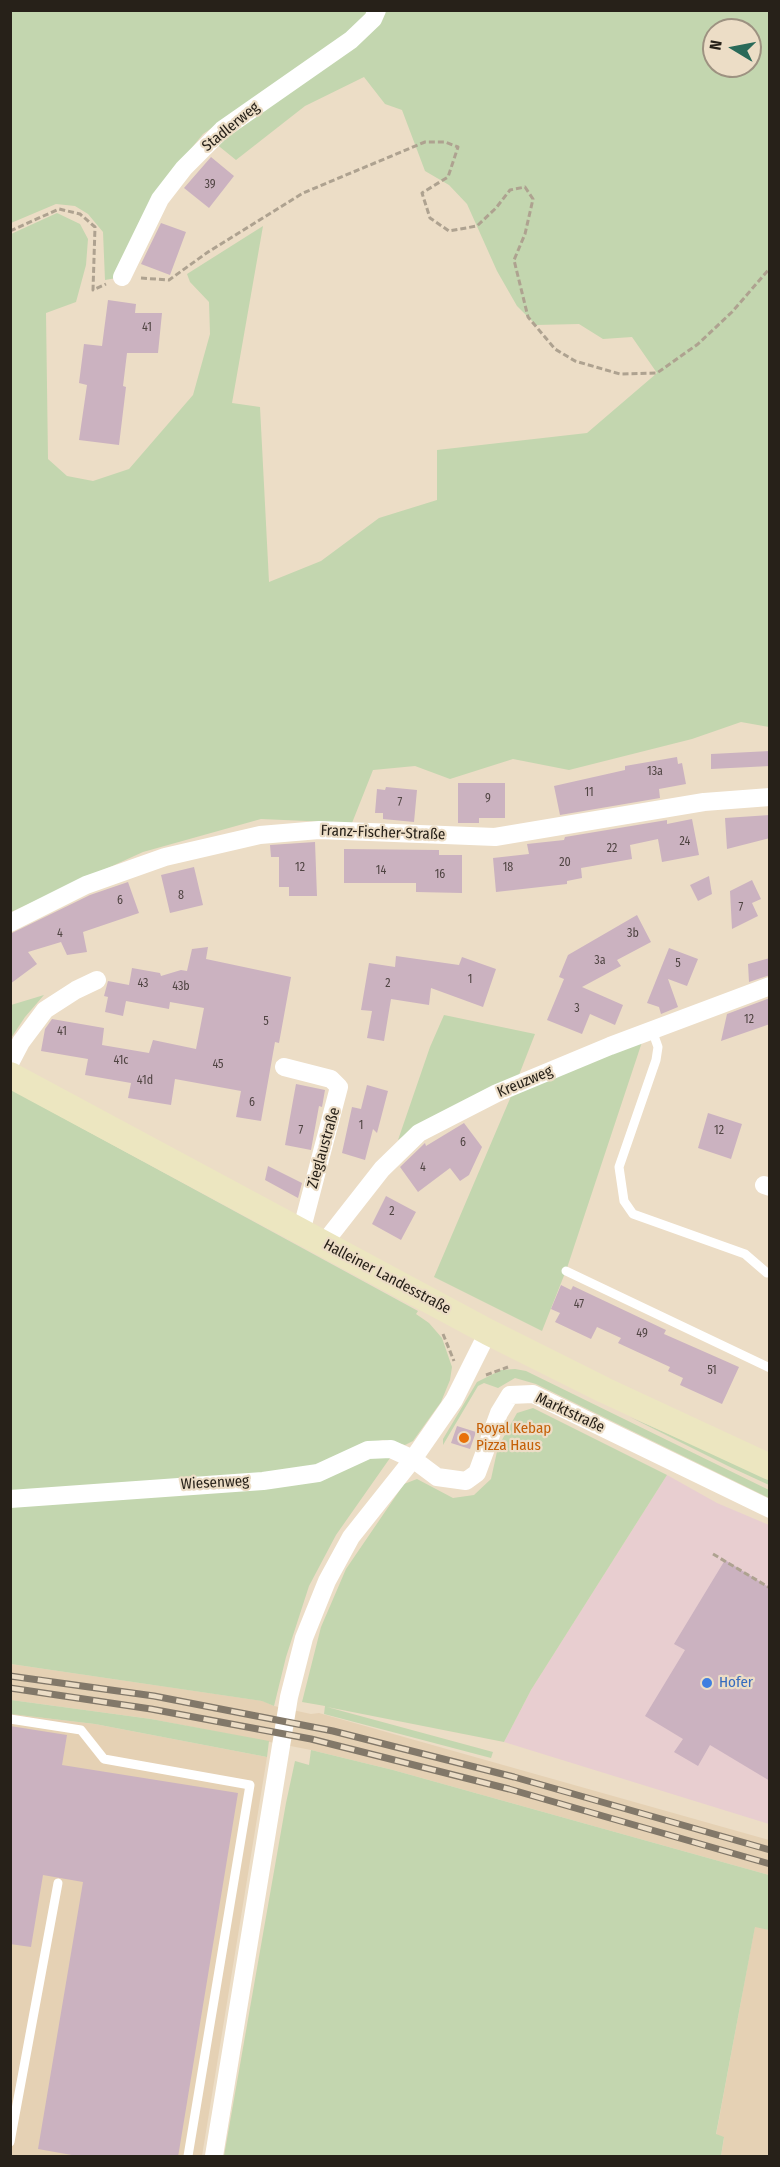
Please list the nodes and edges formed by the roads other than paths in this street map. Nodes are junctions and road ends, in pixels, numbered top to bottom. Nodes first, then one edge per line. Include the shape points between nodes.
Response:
1 (377, 10) edge
2 (122, 277) road end
3 (770, 797) edge
4 (10, 923) edge
5 (97, 980) dead end
6 (770, 986) edge
7 (652, 1030) junction
8 (10, 1063) edge
9 (284, 1067) dead end
10 (10, 1075) edge
11 (301, 1232) junction
12 (324, 1243) junction
13 (566, 1271) dead end
14 (767, 1273) dead end
15 (488, 1332) junction
16 (770, 1368) edge
17 (413, 1459) junction
18 (770, 1467) edge
19 (10, 1499) edge
20 (770, 1509) edge
21 (10, 1719) edge
22 (58, 1883) dead end
23 (10, 2142) edge
24 (188, 2157) edge
25 (214, 2157) edge

1 - 2 street, Stadlerweg via 351,40 222,130 184,168 160,199
3 - 4 street, Franz-Fischer-Straße via 704,802 495,837 319,830 260,835 165,857 86,885
5 - 8 street via 45,1010
6 - 7 street, Kreuzweg
7 - 12 street, Kreuzweg via 497,1094 419,1133 382,1169
7 - 14 lane via 658,1047 656,1060 619,1167 624,1201 633,1214 746,1254
9 - 11 street, Zieglaustraße via 331,1079 339,1088
10 - 11 main road, Halleiner Landesstraße
11 - 12 main road, Halleiner Landesstraße
12 - 15 main road, Halleiner Landesstraße
13 - 16 lane
15 - 17 street via 454,1400
15 - 18 main road, Halleiner Landesstraße
17 - 19 street, Wiesenweg via 391,1449 368,1450 318,1473 263,1481
17 - 20 street, Marktstraße via 437,1477 466,1481 477,1473 510,1395 533,1394
17 - 25 street via 351,1537 327,1581 304,1638 289,1697
21 - 24 lane via 81,1730 104,1759 250,1785
22 - 23 lane

